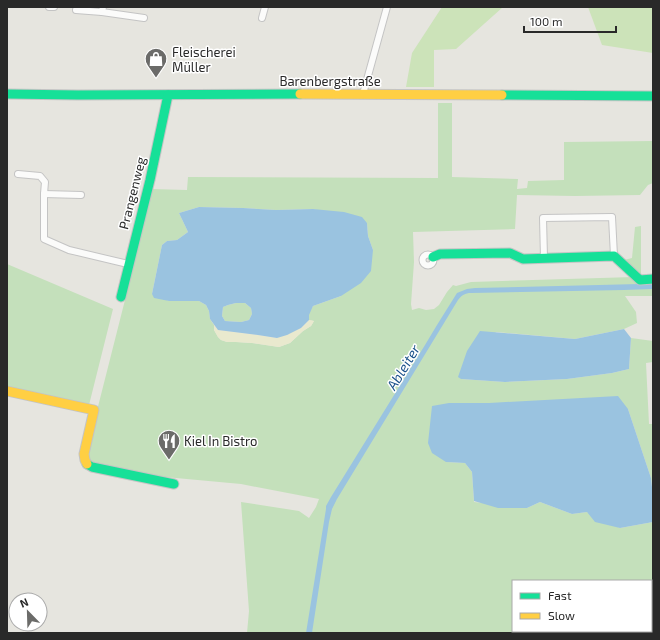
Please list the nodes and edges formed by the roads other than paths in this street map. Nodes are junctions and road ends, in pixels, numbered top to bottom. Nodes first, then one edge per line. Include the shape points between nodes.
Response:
1 (49, 7) edge
2 (265, 7) edge
3 (387, 7) edge
4 (54, 8) edge
5 (76, 10) dead end
6 (102, 10) edge
7 (144, 18) dead end
8 (262, 18) dead end
9 (7, 94) edge
10 (363, 94) junction
11 (168, 95) junction
12 (653, 96) edge
13 (18, 174) dead end
14 (44, 194) junction
15 (81, 195) dead end
16 (614, 256) junction
17 (433, 257) dead end
18 (544, 258) junction
19 (128, 264) junction
20 (653, 279) edge
21 (121, 297) dead end
22 (7, 391) edge
23 (174, 484) dead end

1 - 4 street
2 - 8 street
3 - 10 street
5 - 6 street
6 - 7 street
9 - 11 street, Barenbergstraße
10 - 11 street, Barenbergstraße
10 - 12 street, Barenbergstraße
11 - 19 street, Prangenweg via 150,180
13 - 14 street via 40,176 45,182
14 - 15 street
14 - 19 street via 44,238 69,250
16 - 18 street
16 - 18 street via 612,217 543,218
16 - 20 street via 640,280
17 - 18 street via 440,254 510,253 523,259
19 - 21 street, Prangenweg
22 - 23 street via 94,410 84,454 88,465

